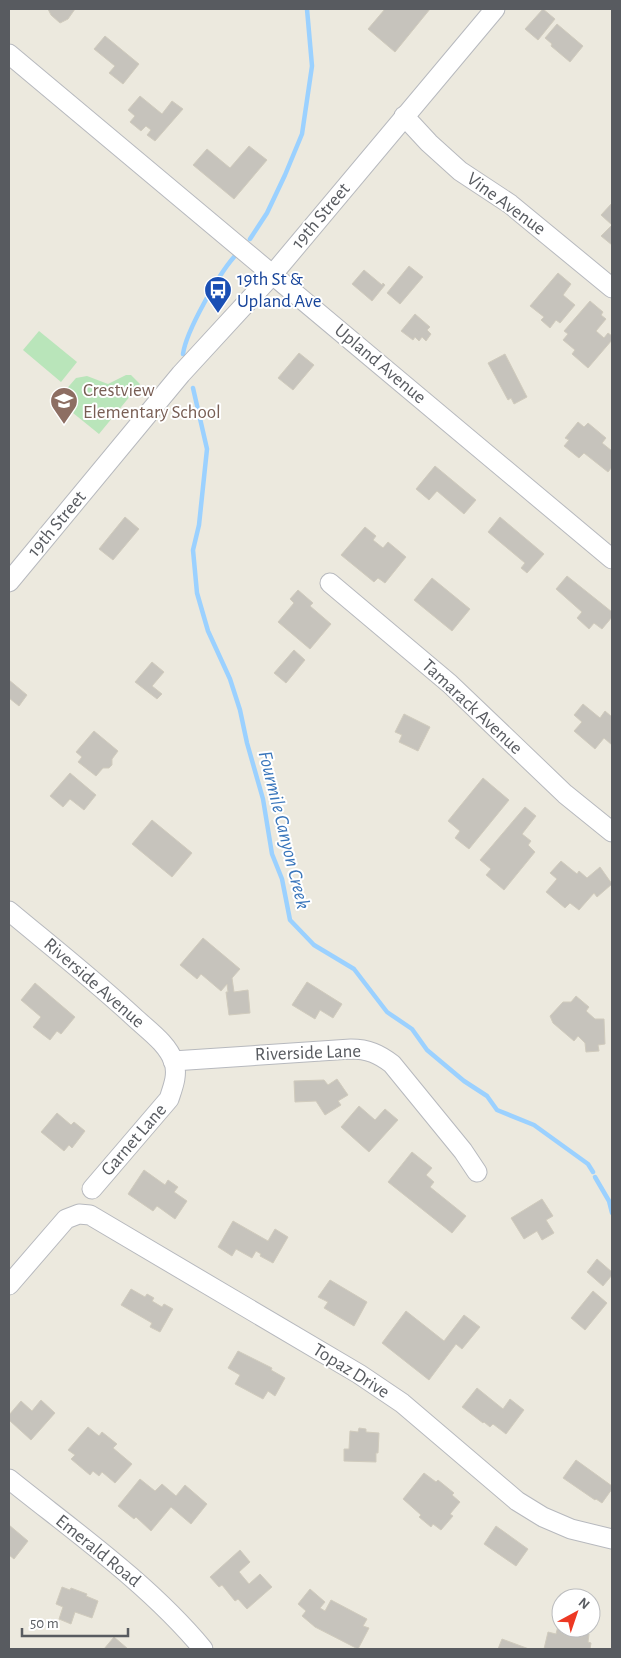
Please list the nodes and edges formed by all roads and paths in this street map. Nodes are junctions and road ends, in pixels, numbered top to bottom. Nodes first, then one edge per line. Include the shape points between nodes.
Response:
1 (495, 9) edge
2 (9, 54) edge
3 (404, 116) junction
4 (273, 274) junction
5 (612, 288) edge
6 (612, 559) edge
7 (9, 582) edge
8 (330, 583) dead end
9 (612, 832) edge
10 (9, 911) edge
11 (173, 1061) junction
12 (477, 1172) dead end
13 (92, 1189) dead end
14 (9, 1285) edge
15 (9, 1479) edge
16 (612, 1539) edge
17 (204, 1649) edge

1 - 3 street, 19th Street
2 - 4 street, Upland Avenue
3 - 4 street, 19th Street
3 - 5 street, Vine Avenue via 460,171 510,204
4 - 6 street, Upland Avenue
4 - 7 street, 19th Street via 192,362
8 - 9 street, Tamarack Avenue via 450,684 565,794
10 - 11 street, Riverside Avenue via 114,998 165,1045
11 - 12 street, Riverside Lane via 350,1049 379,1054 392,1064
11 - 13 street, Garnet Lane via 176,1082 169,1099
14 - 16 street, Topaz Drive via 66,1218 90,1215 359,1374 402,1403 518,1501 543,1517 571,1529
15 - 17 street, Emerald Road via 147,1591

